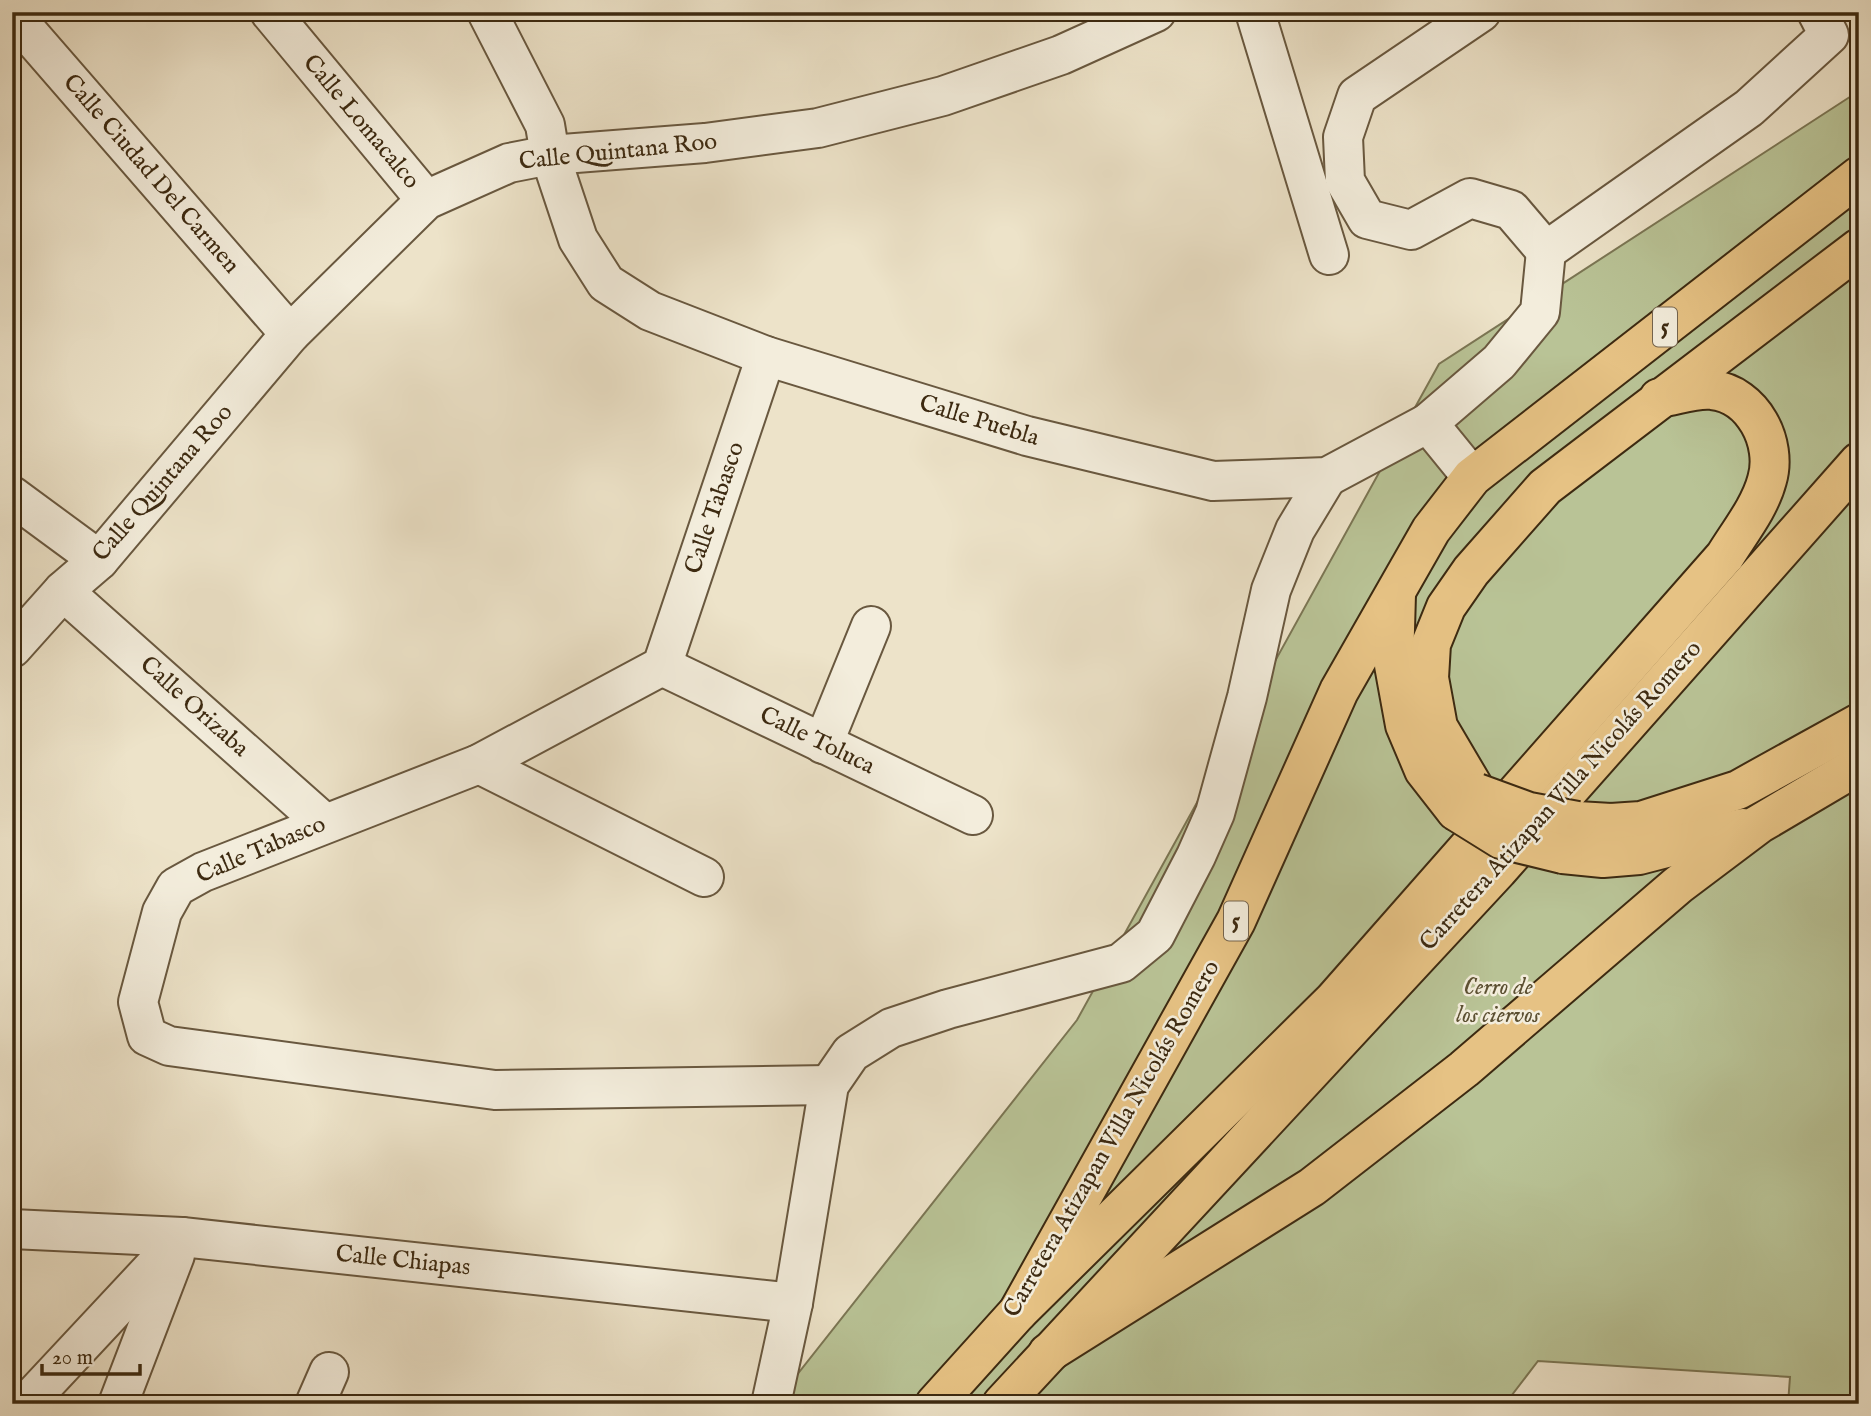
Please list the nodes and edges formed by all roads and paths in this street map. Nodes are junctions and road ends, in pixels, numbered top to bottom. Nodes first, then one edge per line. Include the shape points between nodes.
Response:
1 (270, 12) edge
2 (487, 12) edge
3 (1156, 12) edge
4 (1255, 12) edge
5 (1481, 12) edge
6 (1817, 12) edge
7 (12, 14) edge
8 (550, 155) junction
9 (1859, 176) edge
10 (426, 200) junction
11 (1859, 248) edge
12 (1546, 251) junction
13 (1329, 255) dead end
14 (290, 334) junction
15 (766, 356) junction
16 (1659, 398) junction
17 (1428, 423) junction
18 (1855, 472) edge
19 (1327, 477) junction
20 (1472, 477) junction
21 (12, 496) edge
22 (99, 560) junction
23 (63, 591) junction
24 (1396, 594) junction
25 (871, 626) dead end
26 (12, 648) edge
27 (662, 666) junction
28 (1859, 723) edge
29 (823, 744) junction
30 (480, 764) junction
31 (1859, 765) edge
32 (1466, 802) junction
33 (973, 815) dead end
34 (324, 823) junction
35 (1759, 824) junction
36 (1570, 838) junction
37 (705, 877) dead end
38 (829, 1084) junction
39 (12, 1229) edge
40 (182, 1237) junction
41 (793, 1303) junction
42 (1018, 1312) junction
43 (1048, 1353) junction
44 (26, 1404) edge
45 (118, 1404) edge
46 (771, 1404) edge
47 (935, 1404) edge
48 (1002, 1404) edge

1 - 10 street, Calle Lomacalco
2 - 8 street, Calle Puebla via 545,125
3 - 8 street, Calle Quintana Roo via 1061,55 943,96 818,128 705,143
4 - 13 street
5 - 12 street via 1357,96 1343,137 1345,181 1367,219 1411,230 1470,198 1511,210
6 - 12 street via 1829,35 1749,108
7 - 14 street, Calle Ciudad Del Carmen
8 - 10 street, Calle Quintana Roo via 509,163
8 - 15 street, Calle Puebla via 578,239 606,283 650,311
9 - 20 main road, Carretera Atizapan Villa Nicolás Romero / 5
10 - 14 street, Calle Quintana Roo
11 - 16 main road
12 - 17 street, Calle Puebla via 1540,312 1499,362
14 - 22 street, Calle Quintana Roo
15 - 19 street, Calle Puebla via 1027,436 1213,481
15 - 27 street, Calle Tabasco
16 - 32 main road via 1545,487 1471,571 1446,607 1431,644 1429,678 1438,727
16 - 42 main road via 1711,390 1732,396 1752,410 1764,432 1768,480 1725,556 1334,1000
17 - 19 street, Calle Puebla
17 - 20 street
18 - 43 main road, Carretera Atizapan Villa Nicolás Romero via 1498,870
19 - 38 street via 1295,530 1271,590 1215,813 1155,935 1121,964 891,1028 851,1053
20 - 24 main road, Carretera Atizapan Villa Nicolás Romero / 5 via 1431,530
21 - 22 street
22 - 23 street, Calle Quintana Roo
23 - 26 street, Calle Quintana Roo
23 - 34 street, Calle Orizaba
24 - 32 main road via 1394,665 1405,725 1424,770
24 - 42 main road, Carretera Atizapan Villa Nicolás Romero / 5 via 1339,691 1236,920
25 - 29 street
27 - 29 street, Calle Toluca
27 - 30 street, Calle Tabasco
28 - 36 main road via 1738,790
29 - 33 street, Calle Toluca
30 - 34 street, Calle Tabasco
30 - 37 street
31 - 35 main road
32 - 36 main road, bridge via 1501,839
34 - 38 street, Calle Tabasco via 176,887 162,912 138,1002 147,1036 169,1046 495,1090
35 - 36 main road via 1639,855 1603,858
35 - 43 main road via 1678,885 1464,1069 1312,1186
38 - 41 street
39 - 40 street, Calle Chiapas
40 - 41 street, Calle Chiapas
40 - 44 street
40 - 45 street
41 - 46 street
42 - 47 main road, Carretera Atizapan Villa Nicolás Romero / 5
43 - 48 main road, Carretera Atizapan Villa Nicolás Romero

